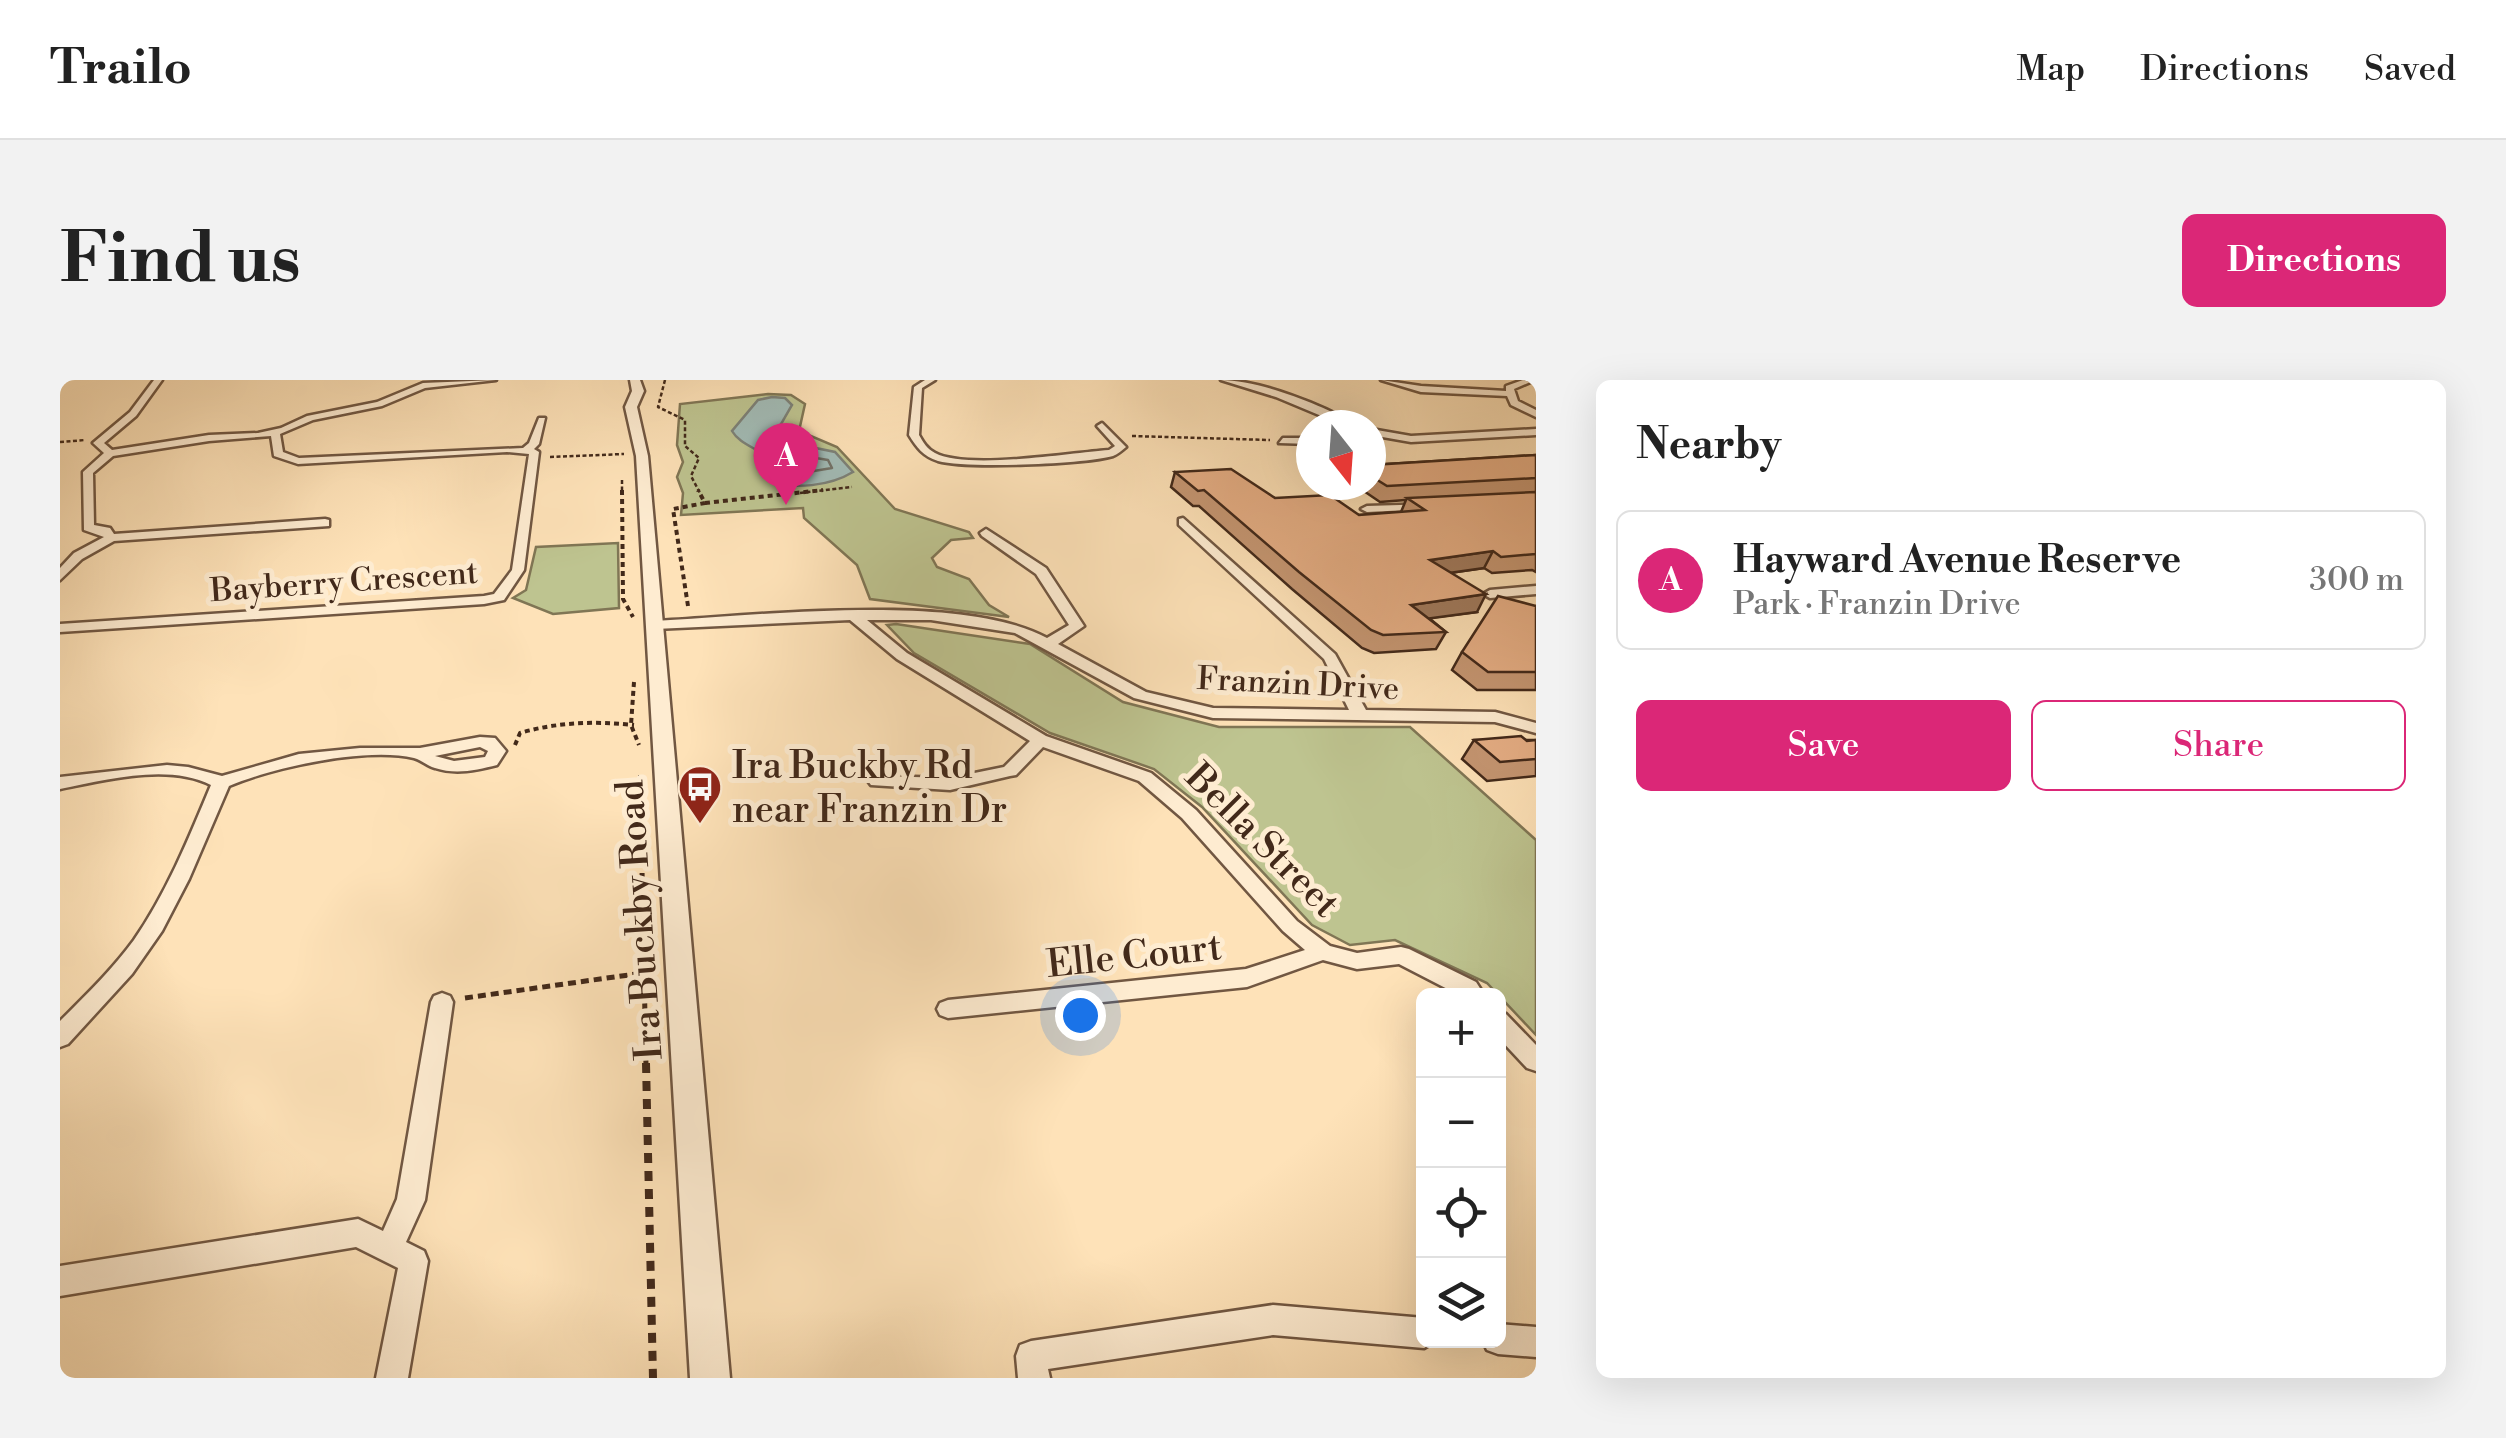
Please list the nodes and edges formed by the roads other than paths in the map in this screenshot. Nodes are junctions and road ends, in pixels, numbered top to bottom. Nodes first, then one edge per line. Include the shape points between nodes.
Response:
1 (158, 380) edge
2 (492, 380) edge
3 (635, 380) edge
4 (930, 380) edge
5 (1225, 380) edge
6 (1385, 380) edge
7 (1531, 380) edge
8 (422, 383) edge
9 (659, 383) edge
10 (1510, 394) junction
11 (1316, 410) edge
12 (1536, 414) edge
13 (542, 420) dead end
14 (1106, 431) road end
15 (275, 432) junction
16 (1536, 432) edge
17 (1386, 436) edge
18 (1283, 442) road end
19 (1296, 442) edge
20 (110, 454) junction
21 (530, 454) junction
22 (632, 455) junction
23 (1442, 505) edge
24 (1366, 510) edge
25 (1183, 522) dead end
26 (324, 523) dead end
27 (986, 533) dead end
28 (111, 538) junction
29 (60, 576) edge
30 (1536, 590) edge
31 (1490, 594) edge
32 (853, 616) junction
33 (645, 624) junction
34 (60, 628) edge
35 (1048, 644) junction
36 (1360, 715) junction
37 (1536, 728) edge
38 (1040, 740) junction
39 (497, 751) road end
40 (878, 781) dead end
41 (60, 783) edge
42 (222, 783) junction
43 (1323, 952) junction
44 (1460, 988) edge
45 (442, 1002) road end
46 (948, 1010) dead end
47 (1506, 1029) edge
48 (60, 1037) edge
49 (1536, 1061) edge
50 (389, 1249) junction
51 (60, 1282) edge
52 (1416, 1332) edge
53 (1506, 1340) edge
54 (1536, 1342) edge
55 (392, 1378) edge
56 (710, 1378) edge
57 (1034, 1378) edge

1 - 20 street via 133,414 98,443
2 - 8 street
3 - 22 street, Ira Buckby Road
4 - 14 street via 918,387 914,435 927,453 942,459 1111,453 1120,446
5 - 11 street
6 - 10 street
7 - 10 street via 1509,388
8 - 15 street via 378,404
9 - 22 street, Ira Buckby Road via 645,406
10 - 12 street
13 - 21 street
15 - 20 street
15 - 21 street via 278,454 298,460
16 - 17 street
18 - 19 street
20 - 28 street via 88,472 87,520
21 - 34 street, Bayberry Crescent via 518,570 499,597
22 - 33 street, Ira Buckby Road
23 - 24 street
25 - 36 street via 1330,657
26 - 28 street
27 - 35 street via 1042,571 1077,626
28 - 29 street via 78,556
30 - 31 street
32 - 33 street, Franzin Drive
32 - 35 street, Franzin Drive via 930,616 1019,629
32 - 38 street, Bella Street via 902,656
33 - 56 street, Ira Buckby Road via 662,722
35 - 36 street, Franzin Drive via 1140,695 1213,713
36 - 37 street, Franzin Drive via 1495,716
38 - 40 street via 1010,771 950,784
38 - 43 street, Bella Street via 1145,776
39 - 42 street via 488,742 466,742 421,753 286,760
41 - 42 street via 184,770
42 - 48 street via 157,920 124,968
43 - 44 street, Bella Street via 1357,961 1401,955
43 - 46 street, Elle Court via 1247,978
45 - 50 street via 411,1200
47 - 49 street
50 - 51 street via 358,1233
50 - 55 street via 414,1261
52 - 57 street via 1273,1320 1031,1356
53 - 54 street

